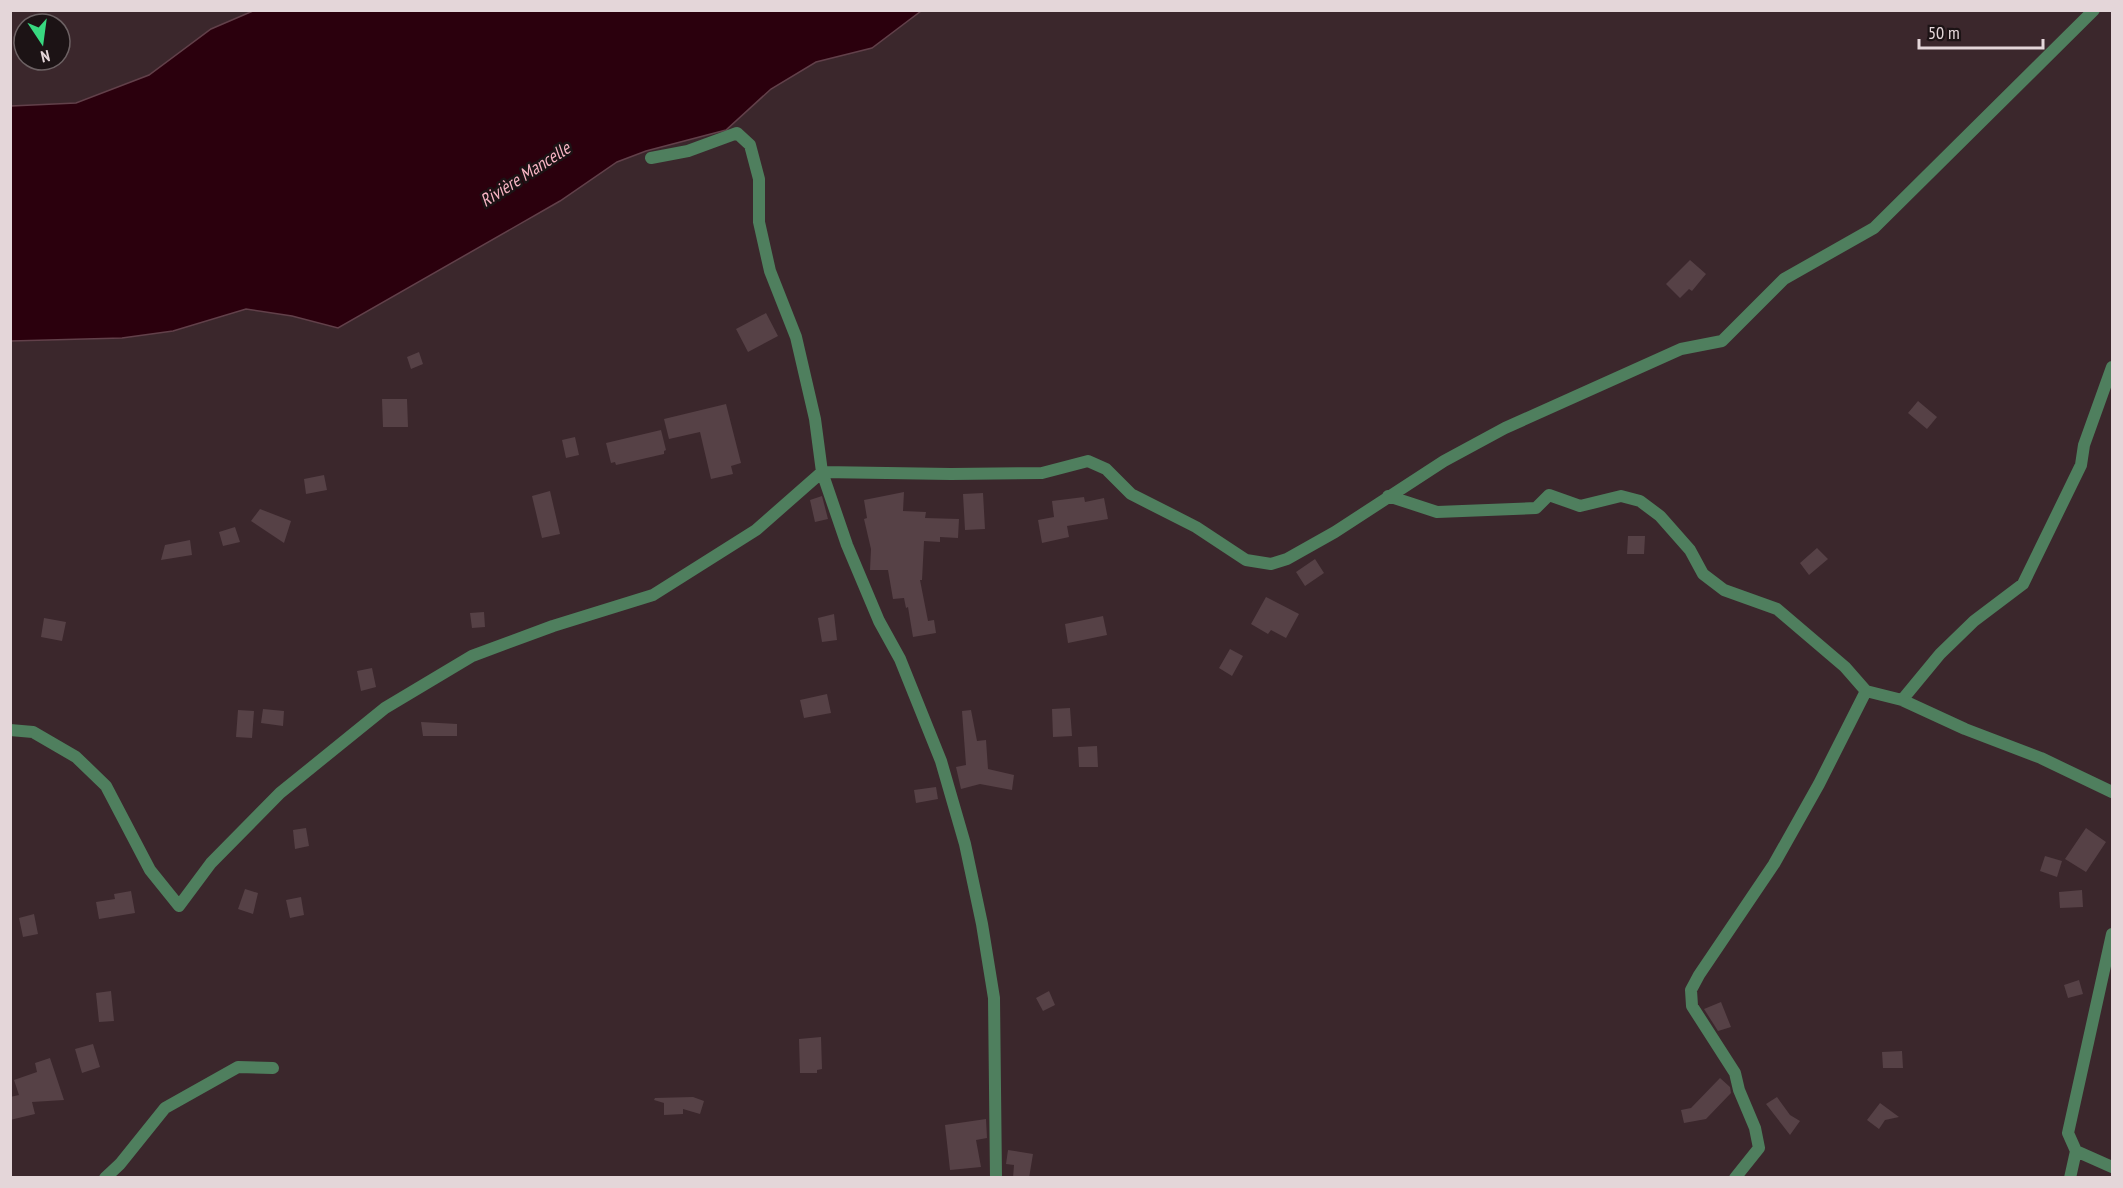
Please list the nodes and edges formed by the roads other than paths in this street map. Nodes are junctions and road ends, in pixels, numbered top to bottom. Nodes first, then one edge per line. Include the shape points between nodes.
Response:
1 (2094, 10) edge
2 (651, 159) dead end
3 (2112, 367) edge
4 (822, 472) junction
5 (1388, 496) junction
6 (1866, 691) junction
7 (1902, 700) junction
8 (10, 730) edge
9 (2112, 792) edge
10 (2112, 934) edge
11 (273, 1068) dead end
12 (2076, 1151) junction
13 (2112, 1167) edge
14 (105, 1178) edge
15 (996, 1178) edge
16 (1734, 1178) edge
17 (2070, 1178) edge

1 - 5 street via 1874,228 1784,279 1722,341 1681,349 1505,428
2 - 4 street via 688,151 737,133 750,145 759,179 759,222 770,271 796,337 815,419
3 - 7 street via 2084,445 2081,465 2023,584 1974,621
4 - 5 street via 1042,473 1088,461 1106,469 1131,494 1196,527 1246,560 1270,564 1287,559 1335,532
4 - 8 street via 756,530 653,595 472,656 385,708 280,793 211,862 179,906 150,870 106,786 76,757 33,732
4 - 15 street via 847,545 879,621 900,659 941,761 965,844 994,998
5 - 6 street via 1437,512 1536,508 1549,495 1580,506 1621,496 1640,501 1660,516 1690,550 1703,574 1724,590 1777,609 1845,667
6 - 7 street
6 - 16 street via 1774,864 1691,990 1692,1006 1730,1062 1755,1128 1759,1148
7 - 9 street
10 - 12 street via 2068,1133
11 - 14 street via 238,1067 165,1108
12 - 13 street
12 - 17 street

